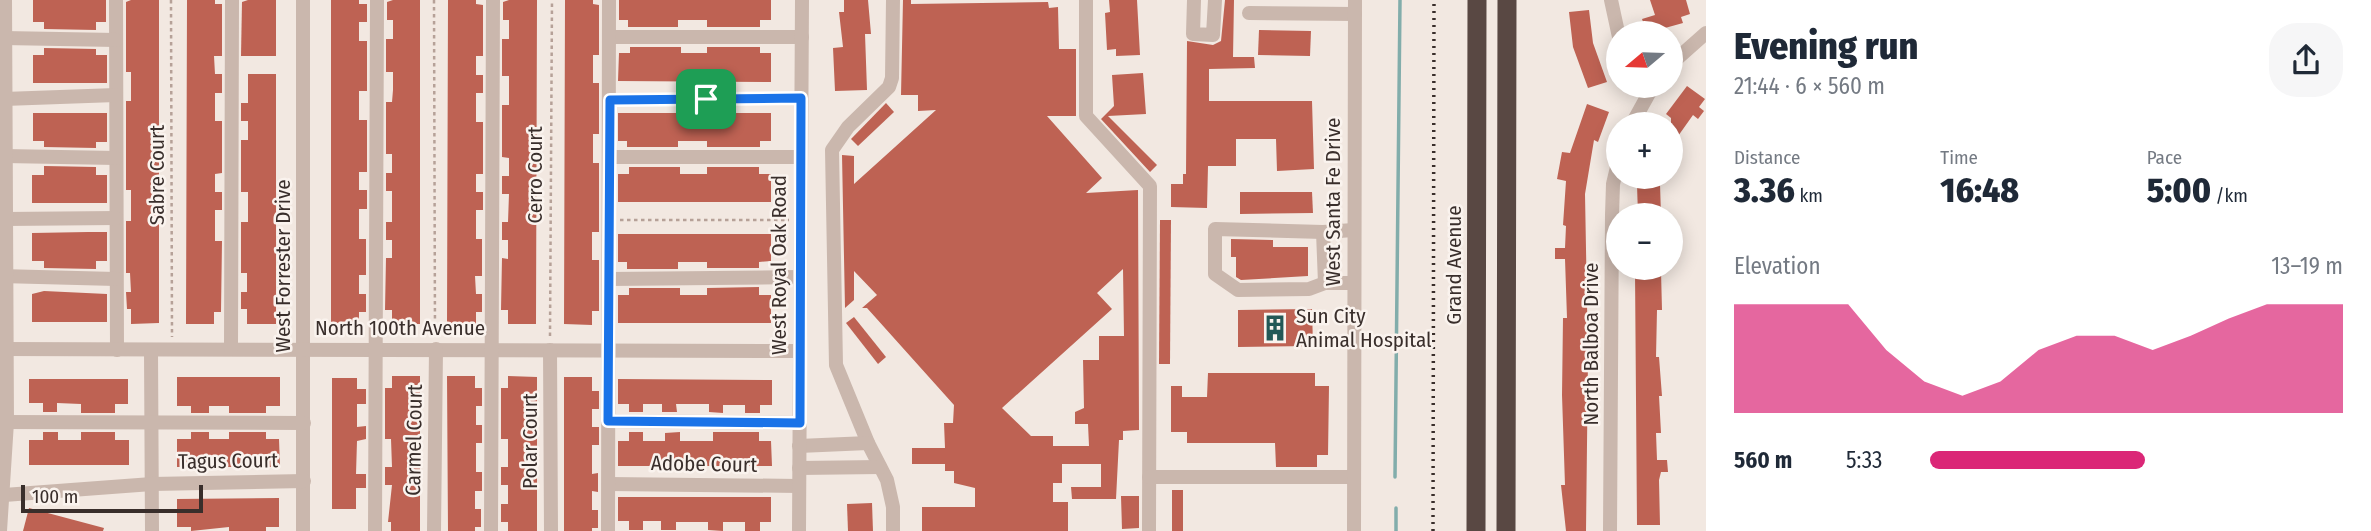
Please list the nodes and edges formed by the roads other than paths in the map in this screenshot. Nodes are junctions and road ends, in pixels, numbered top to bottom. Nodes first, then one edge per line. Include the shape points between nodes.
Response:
1 (5, 0) edge
2 (116, 0) edge
3 (232, 0) edge
4 (303, 0) edge
5 (377, 0) edge
6 (493, 0) edge
7 (609, 0) edge
8 (802, 0) edge
9 (893, 0) edge
10 (1086, 0) edge
11 (1194, 0) edge
12 (1215, 0) edge
13 (1477, 0) edge
14 (1507, 0) edge
15 (1611, 0) edge
16 (1355, 7) edge
17 (1249, 13) dead end
18 (1616, 21) edge
19 (1706, 33) edge
20 (609, 37) junction
21 (802, 37) junction
22 (3, 38) junction
23 (116, 40) junction
24 (1684, 52) edge
25 (116, 95) junction
26 (4, 99) junction
27 (2, 133) edge
28 (4, 156) junction
29 (611, 157) junction
30 (116, 158) junction
31 (800, 158) junction
32 (1613, 189) edge
33 (2, 202) edge
34 (116, 218) junction
35 (5, 219) junction
36 (1354, 230) junction
37 (1323, 232) junction
38 (3, 276) edge
39 (800, 277) junction
40 (116, 279) junction
41 (610, 279) junction
42 (1325, 283) junction
43 (1354, 283) junction
44 (3, 349) edge
45 (231, 349) junction
46 (304, 349) junction
47 (377, 349) junction
48 (436, 349) junction
49 (117, 350) junction
50 (491, 350) junction
51 (550, 350) junction
52 (151, 351) junction
53 (609, 351) junction
54 (800, 351) junction
55 (608, 421) junction
56 (3, 422) edge
57 (304, 423) junction
58 (800, 423) junction
59 (152, 425) junction
60 (868, 443) junction
61 (832, 445) junction
62 (799, 446) junction
63 (831, 467) junction
64 (880, 467) junction
65 (799, 468) junction
66 (1149, 477) junction
67 (1354, 477) junction
68 (304, 481) junction
69 (152, 484) junction
70 (609, 484) junction
71 (799, 486) junction
72 (4, 495) junction
73 (0, 531) edge
74 (152, 531) edge
75 (303, 531) edge
76 (375, 531) edge
77 (434, 531) edge
78 (491, 531) edge
79 (551, 531) edge
80 (608, 531) edge
81 (799, 531) edge
82 (893, 531) edge
83 (1149, 531) edge
84 (1354, 531) edge
85 (1476, 531) edge
86 (1506, 531) edge
87 (1610, 531) edge

1 - 22 street
2 - 23 street
3 - 45 street
4 - 46 street, West Forrester Drive
5 - 47 street
6 - 50 street
7 - 20 street
8 - 21 street, West Royal Oak Road
9 - 60 street via 889,87 848,127 832,150 836,365
10 - 66 street via 1086,116 1150,186
11 - 12 street via 1193,34 1213,35
13 - 85 highway, Grand Avenue
14 - 86 highway
15 - 18 street
16 - 17 street
16 - 36 street, West Santa Fe Drive
19 - 24 street
20 - 21 street
20 - 29 street
21 - 31 street, West Royal Oak Road
22 - 23 street
22 - 26 street
23 - 25 street
25 - 26 street
25 - 30 street
26 - 27 street
27 - 28 street
28 - 30 street
28 - 33 street
29 - 31 street
29 - 41 street
30 - 34 street
31 - 39 street, West Royal Oak Road
32 - 87 street, North Balboa Drive
33 - 35 street
34 - 35 street
34 - 40 street
35 - 38 street
36 - 37 street
36 - 43 street, West Santa Fe Drive
37 - 42 street
37 - 42 street via 1215,229 1216,274 1238,290 1309,289
38 - 40 street
38 - 44 street
39 - 41 street
39 - 54 street, West Royal Oak Road
40 - 49 street
41 - 53 street
42 - 43 street
43 - 67 street, West Santa Fe Drive
44 - 49 street, North 100th Avenue
44 - 56 street
45 - 46 street, North 100th Avenue
45 - 52 street, North 100th Avenue
46 - 47 street, North 100th Avenue
46 - 57 street, West Forrester Drive
47 - 48 street, North 100th Avenue
47 - 76 street
48 - 50 street, North 100th Avenue
48 - 77 street, Carmel Court
49 - 52 street, North 100th Avenue
50 - 51 street, North 100th Avenue
50 - 78 street
51 - 53 street, North 100th Avenue
51 - 79 street, Polar Court
52 - 59 street
53 - 54 street, North 100th Avenue
53 - 55 street
54 - 58 street, West Royal Oak Road
55 - 58 street
55 - 70 street
56 - 59 street
56 - 72 street
57 - 59 street
57 - 68 street, West Forrester Drive
58 - 62 street, West Royal Oak Road
59 - 69 street
60 - 61 street
60 - 64 street
61 - 62 street
61 - 63 street
62 - 65 street, West Royal Oak Road
63 - 64 street
63 - 65 street
64 - 82 street via 892,498
65 - 71 street, West Royal Oak Road
66 - 67 street
66 - 83 street
67 - 84 street, West Santa Fe Drive
68 - 69 street, Tagus Court
68 - 75 street, West Forrester Drive
69 - 72 street, Tagus Court
69 - 74 street
70 - 71 street, Adobe Court
70 - 80 street
71 - 81 street, West Royal Oak Road
72 - 73 street

